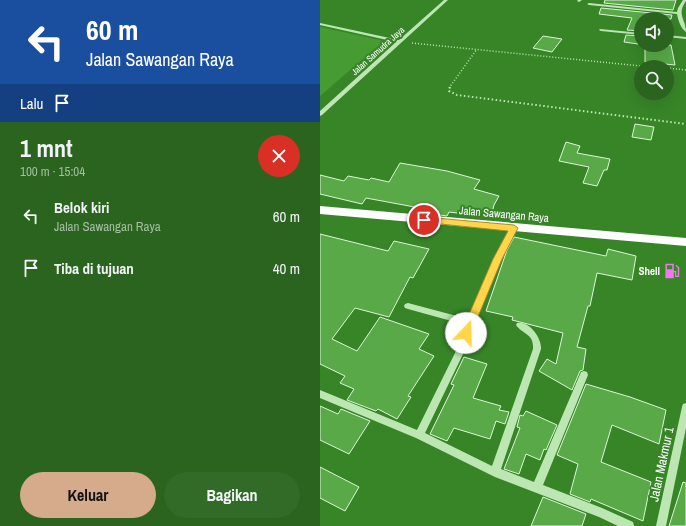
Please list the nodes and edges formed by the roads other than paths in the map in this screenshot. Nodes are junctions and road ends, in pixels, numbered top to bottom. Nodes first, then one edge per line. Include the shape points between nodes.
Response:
1 (446, 0) edge
2 (685, 0) edge
3 (589, 4) dead end
4 (678, 13) junction
5 (320, 24) edge
6 (601, 30) dead end
7 (686, 31) edge
8 (634, 33) edge
9 (674, 37) edge
10 (686, 38) edge
11 (400, 42) junction
12 (320, 114) edge
13 (320, 210) edge
14 (514, 228) junction
15 (686, 242) edge
16 (408, 306) dead end
17 (470, 323) junction
18 (520, 325) dead end
19 (584, 375) dead end
20 (320, 394) edge
21 (686, 407) edge
22 (419, 435) junction
23 (495, 472) junction
24 (537, 487) junction
25 (629, 526) edge
26 (661, 526) edge

1 - 11 street, Jalan Samudra Jaya
2 - 4 street
3 - 4 street
4 - 7 street
5 - 11 street
6 - 8 street
9 - 10 street
11 - 12 street, Jalan Samudra Jaya
13 - 14 highway, Jalan Sawangan Raya
14 - 15 highway, Jalan Sawangan Raya
14 - 17 street
16 - 17 street
17 - 22 street via 459,354
18 - 23 street via 536,338 537,349
19 - 24 street
20 - 22 street
21 - 26 street, Jalan Makmur 1
22 - 23 street
23 - 24 street
24 - 25 street

